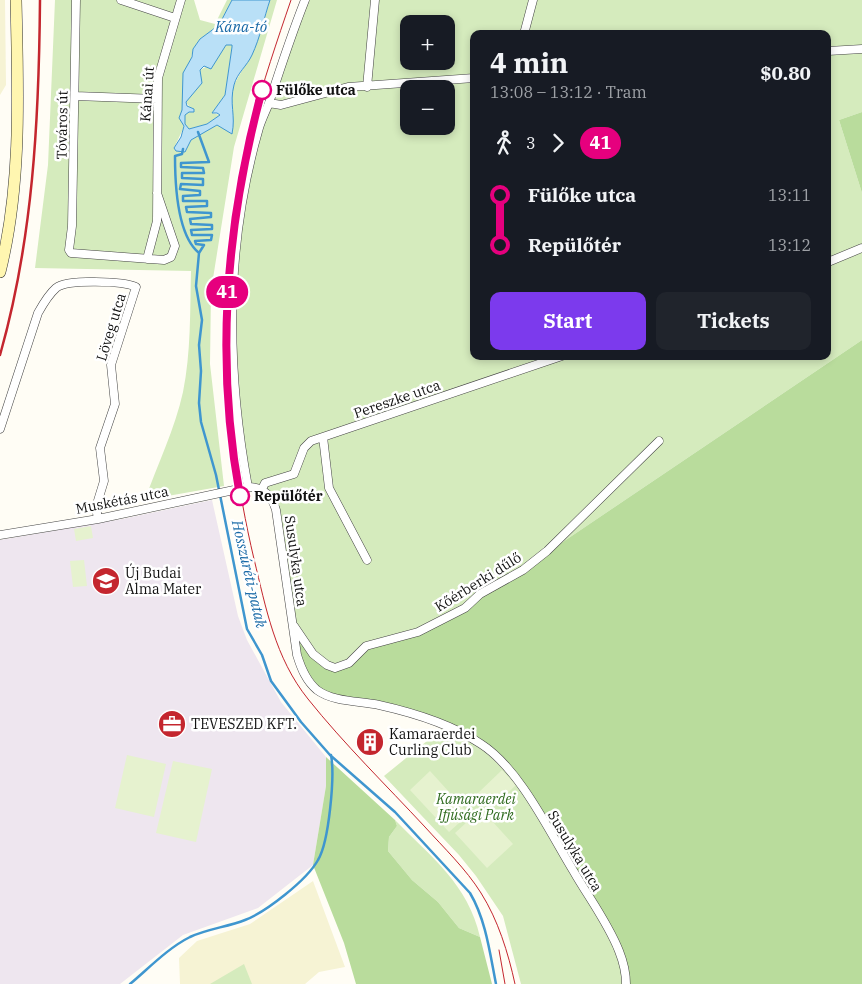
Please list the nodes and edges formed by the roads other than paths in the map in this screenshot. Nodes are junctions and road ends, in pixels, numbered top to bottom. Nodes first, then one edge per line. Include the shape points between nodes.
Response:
1 (16, 0) edge
2 (76, 0) edge
3 (120, 0) edge
4 (181, 0) edge
5 (305, 0) edge
6 (375, 0) edge
7 (533, 0) edge
8 (175, 18) junction
9 (525, 30) edge
10 (862, 49) edge
11 (831, 51) edge
12 (470, 78) edge
13 (367, 87) junction
14 (75, 96) junction
15 (157, 98) junction
16 (270, 103) junction
17 (157, 193) junction
18 (862, 248) edge
19 (147, 259) junction
20 (831, 261) edge
21 (0, 272) edge
22 (550, 360) edge
23 (0, 429) edge
24 (323, 438) junction
25 (659, 441) dead end
26 (248, 487) junction
27 (262, 489) junction
28 (98, 519) junction
29 (0, 535) edge
30 (367, 560) dead end
31 (292, 625) junction
32 (626, 984) edge

1 - 21 street via 16,149 11,208
2 - 14 street, Tóváros út
3 - 8 street
4 - 8 street, Kánai út
5 - 16 street
6 - 13 street
7 - 9 street
8 - 15 street, Kánai út via 161,62
10 - 11 street
12 - 13 street
13 - 16 street via 348,87 281,104
14 - 15 street
14 - 19 street, Tóváros út via 69,250 75,255
15 - 17 street, Kánai út
16 - 26 street via 260,126 248,173 233,283 232,359
17 - 19 street, Kánai út via 156,221
17 - 19 street, Kánai út via 175,246 168,259
18 - 20 street
22 - 24 street, Pereszke utca
23 - 28 street, Löveg utca via 46,298 56,288 77,282 136,287 111,365 115,404 100,448 104,481 96,507
24 - 27 street, Pereszke utca via 311,441 304,448 294,474 266,483
24 - 30 street via 329,488
25 - 31 street, Kőérberki dűlő via 547,551 523,570 480,594 465,608 418,632 366,646 349,663 335,668 313,654
26 - 27 street
26 - 28 street, Muskétás utca
27 - 31 street, Susulyka utca via 276,510
28 - 29 street, Muskétás utca
31 - 32 street, Susulyka utca via 300,666 318,690 332,697 364,702 447,726 482,745 506,766 607,927 620,956

